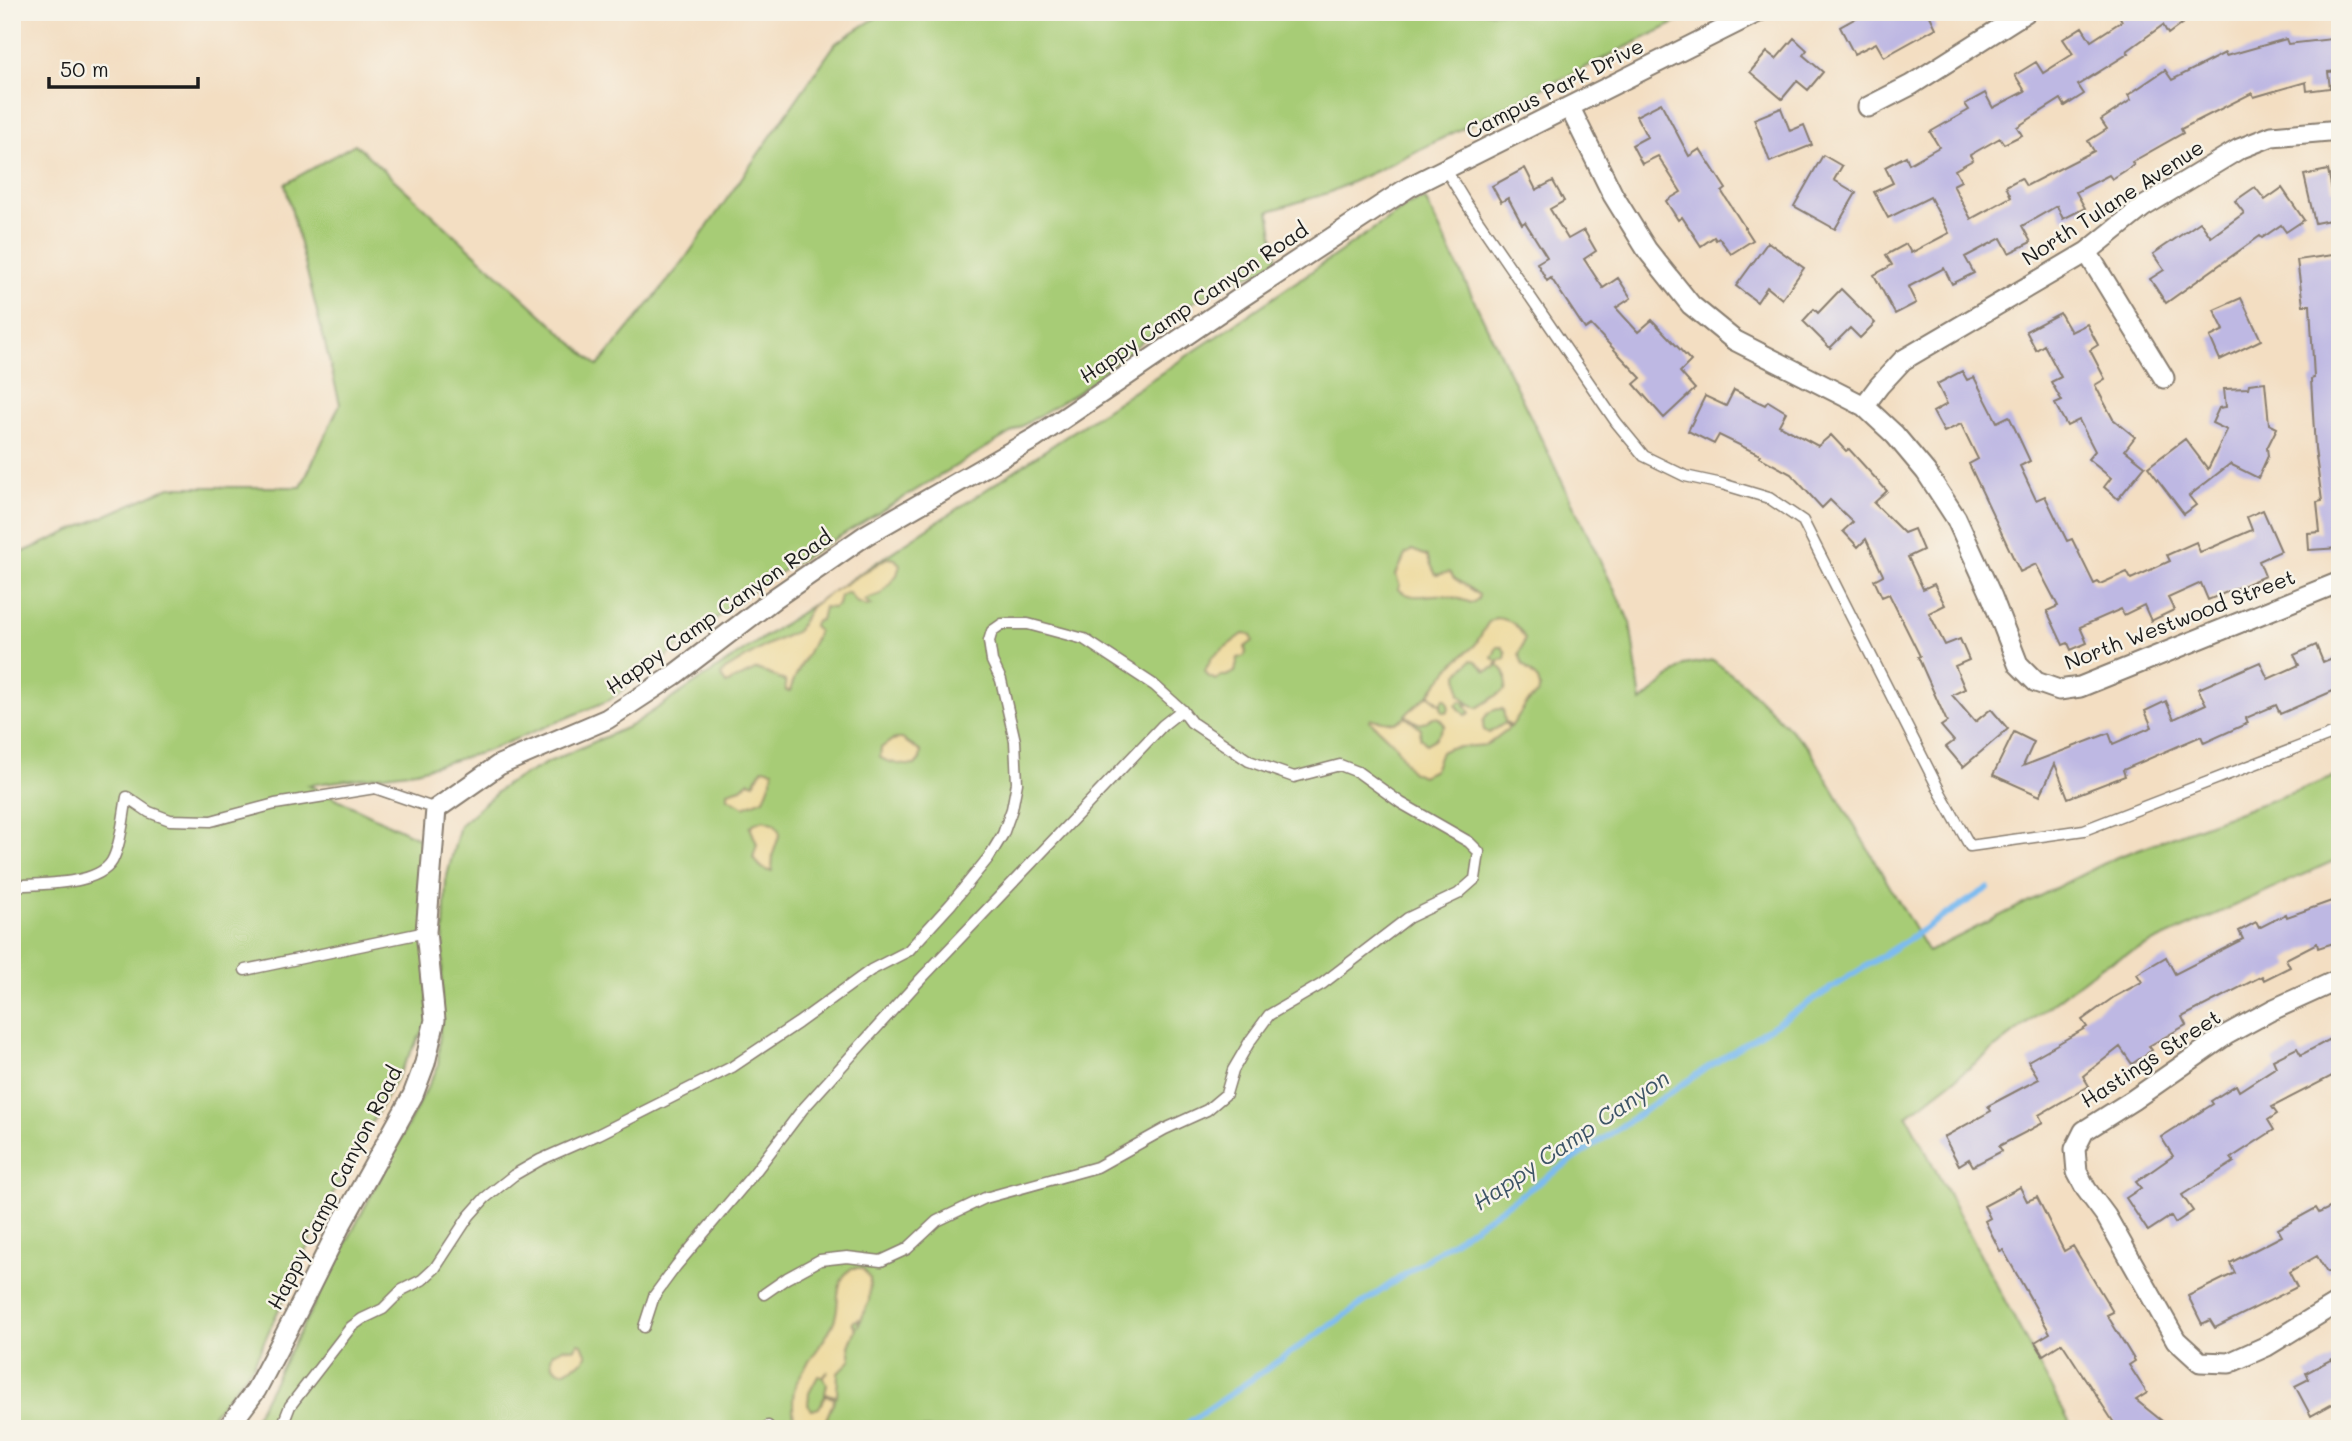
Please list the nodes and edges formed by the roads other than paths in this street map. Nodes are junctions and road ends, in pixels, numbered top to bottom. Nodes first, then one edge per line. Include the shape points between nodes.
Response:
1 (1758, 12) edge
2 (2026, 12) edge
3 (1868, 107) dead end
4 (1570, 108) junction
5 (2340, 131) edge
6 (1446, 170) junction
7 (1409, 187) joint
8 (2087, 252) junction
9 (2164, 378) dead end
10 (1864, 406) junction
11 (2340, 582) edge
12 (1182, 710) junction
13 (2340, 731) edge
14 (436, 808) junction
15 (12, 886) edge
16 (426, 932) junction
17 (245, 970) dead end
18 (2340, 979) edge
19 (764, 1294) dead end
20 (2340, 1301) edge
21 (644, 1327) dead end
22 (227, 1429) edge
23 (281, 1429) edge

1 - 4 street, Campus Park Drive
2 - 3 street
4 - 6 street, Campus Park Drive
4 - 10 street via 1613,195 1647,250 1691,304 1734,340
5 - 8 street, North Tulane Avenue via 2272,136 2239,149 2143,207
6 - 7 street, Campus Park Drive
6 - 13 lane via 1616,422 1644,456 1685,476 1769,498 1803,521 1970,846 2084,830
7 - 14 street, Happy Camp Canyon Road via 1035,438 866,536 607,719 499,765
8 - 9 street
8 - 10 street, North Tulane Avenue via 1903,360
10 - 11 street, North Westwood Street via 1926,472 1955,518 2018,664 2036,682 2059,690 2080,687
12 - 19 lane via 1221,744 1276,772 1294,777 1340,765 1358,772 1469,842 1479,852 1475,879 1458,894 1408,918 1322,984 1269,1015 1233,1070 1226,1094 1207,1110 1097,1167 985,1198 937,1221 907,1249 881,1261 820,1260
12 - 21 lane via 928,970 802,1110 654,1296
12 - 23 lane via 1154,685 1084,639 1012,622 992,631 992,661 1015,741 1017,783 1003,834 951,904 908,951 872,970 767,1044 705,1081 514,1175 469,1216 435,1268 383,1310 351,1327 290,1406
14 - 15 lane via 375,788 275,804 211,821 170,820 127,797 114,860 106,869 87,879
14 - 16 street, Happy Camp Canyon Road
16 - 17 lane
16 - 22 street, Happy Camp Canyon Road via 435,1020 413,1095 256,1390
18 - 20 street, Hastings Street via 2226,1035 2084,1131 2075,1149 2077,1172 2176,1340 2200,1362 2229,1363 2267,1346

